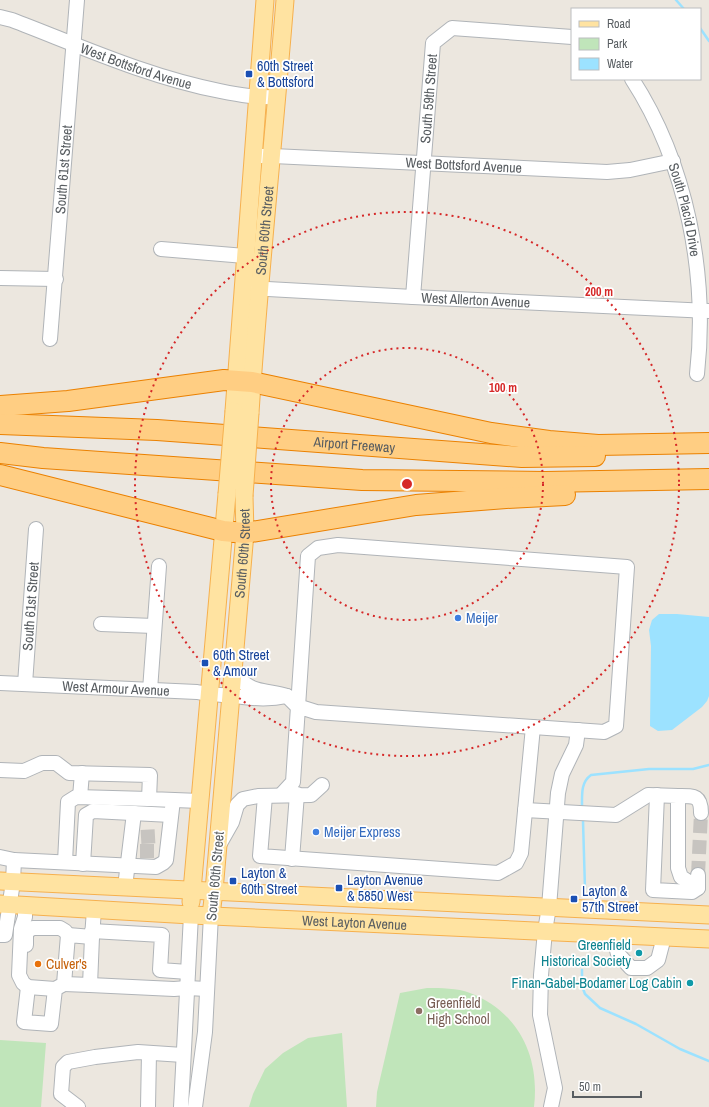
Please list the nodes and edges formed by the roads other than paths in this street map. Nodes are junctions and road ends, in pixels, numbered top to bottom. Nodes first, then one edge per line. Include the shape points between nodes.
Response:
1 (77, 0) edge
2 (265, 0) edge
3 (286, 0) edge
4 (0, 17) edge
5 (571, 37) edge
6 (74, 43) junction
7 (633, 80) edge
8 (278, 97) junction
9 (257, 98) junction
10 (253, 156) junction
11 (273, 156) junction
12 (673, 161) junction
13 (424, 163) junction
14 (161, 249) dead end
15 (245, 256) junction
16 (0, 278) edge
17 (56, 279) junction
18 (242, 288) junction
19 (260, 288) junction
20 (413, 297) junction
21 (705, 310) edge
22 (50, 340) dead end
23 (697, 374) dead end
24 (244, 381) junction
25 (0, 406) edge
26 (242, 412) junction
27 (0, 424) edge
28 (709, 443) edge
29 (0, 453) edge
30 (709, 453) edge
31 (0, 475) edge
32 (709, 479) edge
33 (624, 481) junction
34 (36, 529) dead end
35 (223, 531) junction
36 (245, 533) junction
37 (159, 566) dead end
38 (101, 624) dead end
39 (154, 626) junction
40 (233, 671) junction
41 (0, 682) edge
42 (25, 684) junction
43 (150, 690) junction
44 (210, 695) junction
45 (231, 697) junction
46 (292, 701) junction
47 (533, 727) junction
48 (578, 730) junction
49 (0, 770) edge
50 (82, 773) junction
51 (322, 784) dead end
52 (297, 794) junction
53 (281, 795) junction
54 (657, 795) junction
55 (265, 796) junction
56 (678, 796) junction
57 (80, 797) junction
58 (149, 799) junction
59 (173, 800) junction
60 (200, 801) junction
61 (222, 802) junction
62 (525, 810) junction
63 (556, 812) junction
64 (134, 813) junction
65 (701, 813) tunnel mouth
66 (172, 815) junction
67 (218, 847) junction
68 (0, 858) edge
69 (292, 859) junction
70 (14, 860) junction
71 (65, 862) junction
72 (83, 864) junction
73 (128, 866) junction
74 (6, 881) edge
75 (126, 887) junction
76 (192, 890) junction
77 (214, 891) junction
78 (12, 905) edge
79 (549, 907) junction
80 (94, 910) junction
81 (191, 915) junction
82 (211, 915) junction
83 (709, 915) edge
84 (545, 931) junction
85 (92, 934) junction
86 (0, 935) edge
87 (68, 935) junction
88 (614, 935) junction
89 (664, 937) junction
90 (709, 939) edge
91 (20, 964) junction
92 (188, 972) junction
93 (90, 985) junction
94 (28, 987) junction
95 (60, 987) junction
96 (187, 988) junction
97 (207, 989) junction
98 (149, 1053) junction
99 (183, 1055) junction
100 (78, 1107) edge
101 (148, 1107) edge
102 (181, 1107) edge
103 (195, 1107) edge
104 (551, 1107) edge

1 - 6 street, South 61st Street
2 - 9 main road, South 60th Street
3 - 8 main road, South 60th Street
4 - 6 street, West Bottsford Avenue
5 - 13 street, South 59th Street via 452,28 433,43
6 - 9 street, West Bottsford Avenue via 149,73 200,87
6 - 17 street, South 61st Street
7 - 12 street, South Placid Drive via 644,97
8 - 9 street, West Bottsford Avenue
8 - 11 main road, South 60th Street
9 - 10 main road, South 60th Street
10 - 11 street, West Bottsford Avenue
10 - 15 main road, South 60th Street
11 - 13 street, West Bottsford Avenue
11 - 19 main road, South 60th Street
12 - 13 street, West Bottsford Avenue via 607,172
12 - 21 street, South Placid Drive via 696,257
13 - 20 street, South 59th Street
14 - 15 street
15 - 18 main road, South 60th Street
16 - 17 street
17 - 22 street, South 61st Street
18 - 19 street, West Allerton Avenue
18 - 24 main road, South 60th Street
19 - 20 street, West Allerton Avenue
19 - 24 main road, South 60th Street
20 - 21 street, West Allerton Avenue
21 - 23 street, South Placid Drive
24 - 25 highway via 224,380 68,401
24 - 26 main road, South 60th Street
24 - 28 highway via 491,433 549,441 598,444
26 - 35 main road, South 60th Street, bridge
26 - 36 main road, South 60th Street, bridge
27 - 30 highway, Airport Freeway via 157,430 522,457
29 - 33 highway via 362,480
31 - 35 highway
32 - 33 highway
33 - 36 highway via 601,493 416,505
34 - 42 street, South 61st Street
35 - 36 highway
35 - 44 main road, South 60th Street
36 - 40 main road, South 60th Street
37 - 39 street
38 - 39 street
39 - 43 street
40 - 45 main road, South 60th Street
40 - 46 street via 249,686 257,690 278,693
41 - 42 street, West Armour Avenue
42 - 43 street, West Armour Avenue
43 - 44 street, West Armour Avenue
44 - 45 street, West Armour Avenue
44 - 60 main road, South 60th Street
45 - 46 street, West Armour Avenue via 279,698
45 - 61 main road, South 60th Street
46 - 47 street via 316,712
46 - 48 street via 308,556 318,548 338,545 627,568 616,726 604,732
46 - 53 street via 293,782
47 - 48 street
47 - 62 street
48 - 63 street via 576,745 562,774
49 - 50 street via 24,771 42,763 56,763 69,773
50 - 57 street
50 - 58 street via 150,775
51 - 52 street via 311,795
52 - 53 street
52 - 69 street
53 - 55 street
54 - 56 street
54 - 56 street via 653,890 692,892 698,882 681,877 678,868
54 - 63 street via 648,795 616,815
55 - 67 street via 248,797 237,805 232,822
55 - 69 street via 260,856
56 - 65 street via 698,798
57 - 58 street
57 - 71 street via 68,802
58 - 59 street
59 - 60 street
59 - 66 street
60 - 61 main road
60 - 76 main road, South 60th Street
61 - 67 main road, South 60th Street
62 - 63 street
62 - 69 street via 521,853 516,863 498,873
63 - 79 street
64 - 66 street
64 - 72 street via 93,811 86,815
64 - 73 street via 135,851
66 - 73 street via 164,836 163,851 166,860 156,867
67 - 77 main road, South 60th Street
68 - 70 street
70 - 71 street
70 - 74 street
71 - 72 street
72 - 73 street
73 - 75 street
74 - 75 main road, West Layton Avenue
74 - 78 street
75 - 76 main road, West Layton Avenue
76 - 77 main road, West Layton Avenue
76 - 81 main road, South 60th Street
77 - 79 main road, West Layton Avenue
77 - 82 main road, South 60th Street
78 - 80 main road, West Layton Avenue
78 - 86 street via 5,935
78 - 91 street via 25,917
79 - 83 main road, West Layton Avenue
79 - 84 street
80 - 81 main road, West Layton Avenue
80 - 85 street
81 - 82 main road, West Layton Avenue
81 - 92 street, South 60th Street
82 - 84 main road, West Layton Avenue
82 - 97 street, South 60th Street
84 - 88 main road, West Layton Avenue
84 - 104 street via 540,1015 555,1088
85 - 87 street
85 - 92 street via 162,935 160,970
85 - 93 street
87 - 91 street via 60,928 33,928 26,932 25,957
87 - 95 street
88 - 89 main road, West Layton Avenue
88 - 89 street via 618,954 631,968 647,968 658,960
89 - 90 main road, West Layton Avenue
91 - 94 street via 19,975
92 - 96 street, South 60th Street
93 - 95 street
93 - 96 street
94 - 95 street
94 - 95 street via 24,1022 51,1024
96 - 97 street
96 - 99 street, South 60th Street
97 - 103 street, South 60th Street via 205,1032
98 - 99 street
98 - 100 street via 138,1052 68,1062 63,1067 61,1094
98 - 101 street
99 - 102 street, South 60th Street

